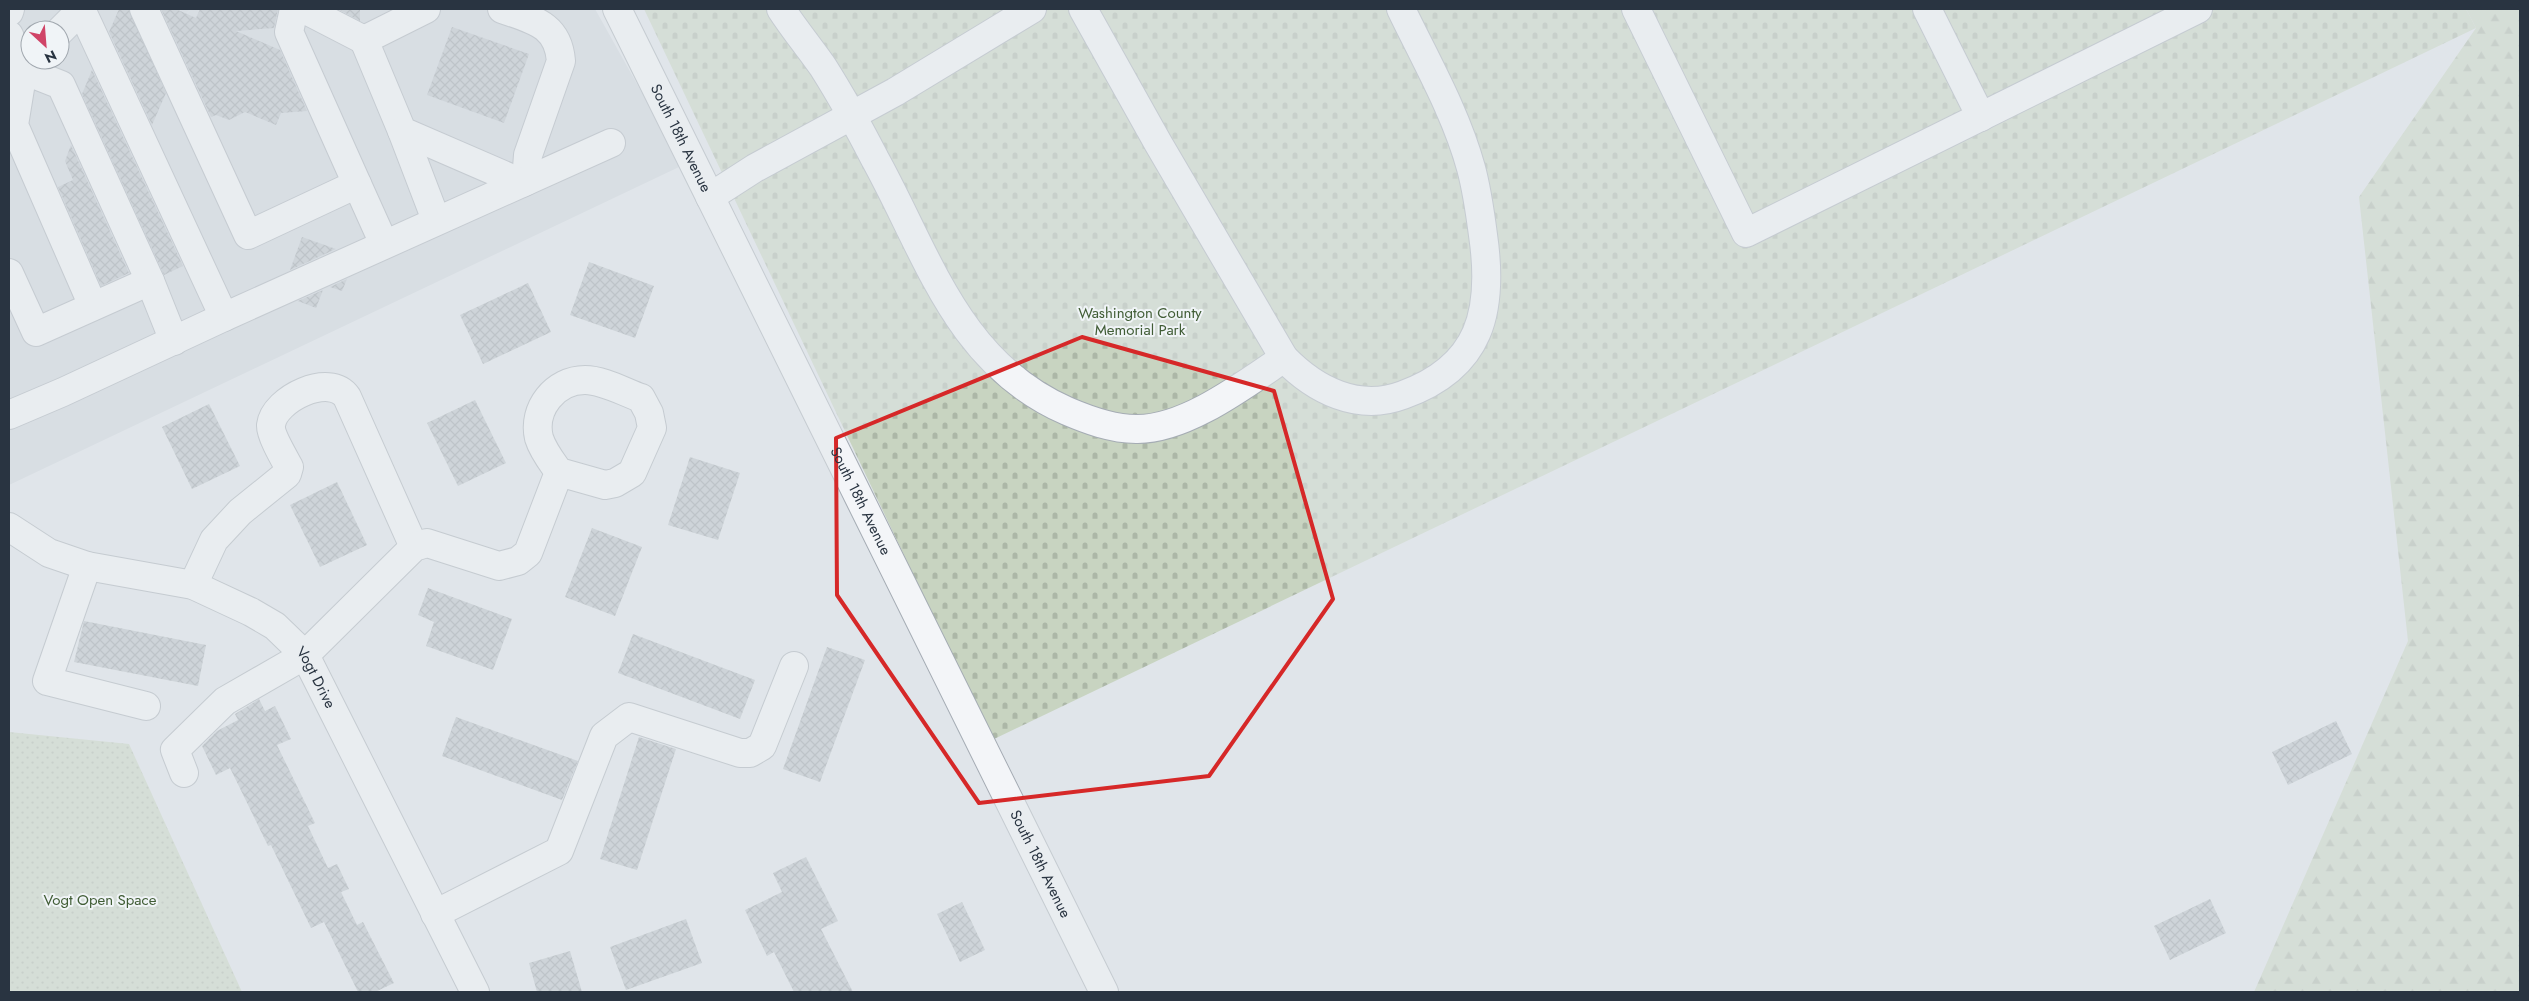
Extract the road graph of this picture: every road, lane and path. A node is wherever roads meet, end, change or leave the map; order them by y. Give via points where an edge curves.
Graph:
1 (82, 9) edge
2 (144, 9) edge
3 (294, 9) edge
4 (304, 9) edge
5 (426, 9) edge
6 (502, 9) edge
7 (617, 9) edge
8 (781, 9) edge
9 (1032, 9) edge
10 (1084, 9) edge
11 (1402, 9) edge
12 (1636, 9) edge
13 (1927, 9) edge
14 (2198, 9) edge
15 (70, 22) edge
16 (364, 40) junction
17 (18, 56) edge
18 (852, 115) junction
19 (1980, 117) junction
20 (11, 125) edge
21 (402, 130) junction
22 (611, 143) dead end
23 (524, 182) junction
24 (357, 184) junction
25 (710, 196) junction
26 (436, 220) junction
27 (384, 244) junction
28 (9, 273) edge
29 (150, 282) junction
30 (93, 306) junction
31 (224, 317) junction
32 (174, 341) junction
33 (1284, 358) junction
34 (11, 409) edge
35 (559, 472) dead end
36 (9, 527) edge
37 (414, 547) junction
38 (87, 566) junction
39 (194, 585) junction
40 (305, 655) junction
41 (794, 666) dead end
42 (146, 706) dead end
43 (184, 773) dead end
44 (435, 914) junction
45 (475, 992) edge
46 (1104, 992) edge

1 - 15 street
1 - 31 street
2 - 24 street via 248,235
3 - 24 street via 288,32
4 - 16 street
5 - 16 street
6 - 23 street via 538,22 548,29 560,48 561,61 528,155
7 - 25 street, South 18th Avenue
8 - 18 street
9 - 18 street
10 - 33 street
11 - 33 street via 1452,118 1471,169 1487,278 1486,305 1479,328 1469,348 1440,377 1395,398 1367,401 1343,398 1318,387
12 - 19 street via 1746,233
13 - 19 street
14 - 19 street
16 - 21 street
17 - 20 street
17 - 29 street via 61,85
18 - 25 street
18 - 33 street via 947,301 993,362 1037,397 1082,418 1110,426 1136,429 1159,426 1226,396
20 - 30 street
21 - 23 street
21 - 26 street
22 - 23 street
23 - 26 street
24 - 27 street
25 - 46 street, South 18th Avenue
26 - 27 street
27 - 31 street
28 - 30 street via 36,332
29 - 30 street
29 - 32 street
31 - 32 street
32 - 34 street
35 - 37 street via 528,552 518,561 499,566 427,543
36 - 38 street, Vogt Drive via 49,553
37 - 39 street via 347,397 336,388 316,388 280,407 273,417 271,427 289,467 287,474 240,512 214,540
37 - 40 street
38 - 39 street, Vogt Drive
38 - 42 street via 47,681
39 - 40 street, Vogt Drive via 276,626
40 - 43 street via 225,701 175,750
40 - 44 street, Vogt Drive
41 - 44 street via 762,746 750,753 740,753 629,717 616,725 604,736 560,851
44 - 45 street, Vogt Drive

